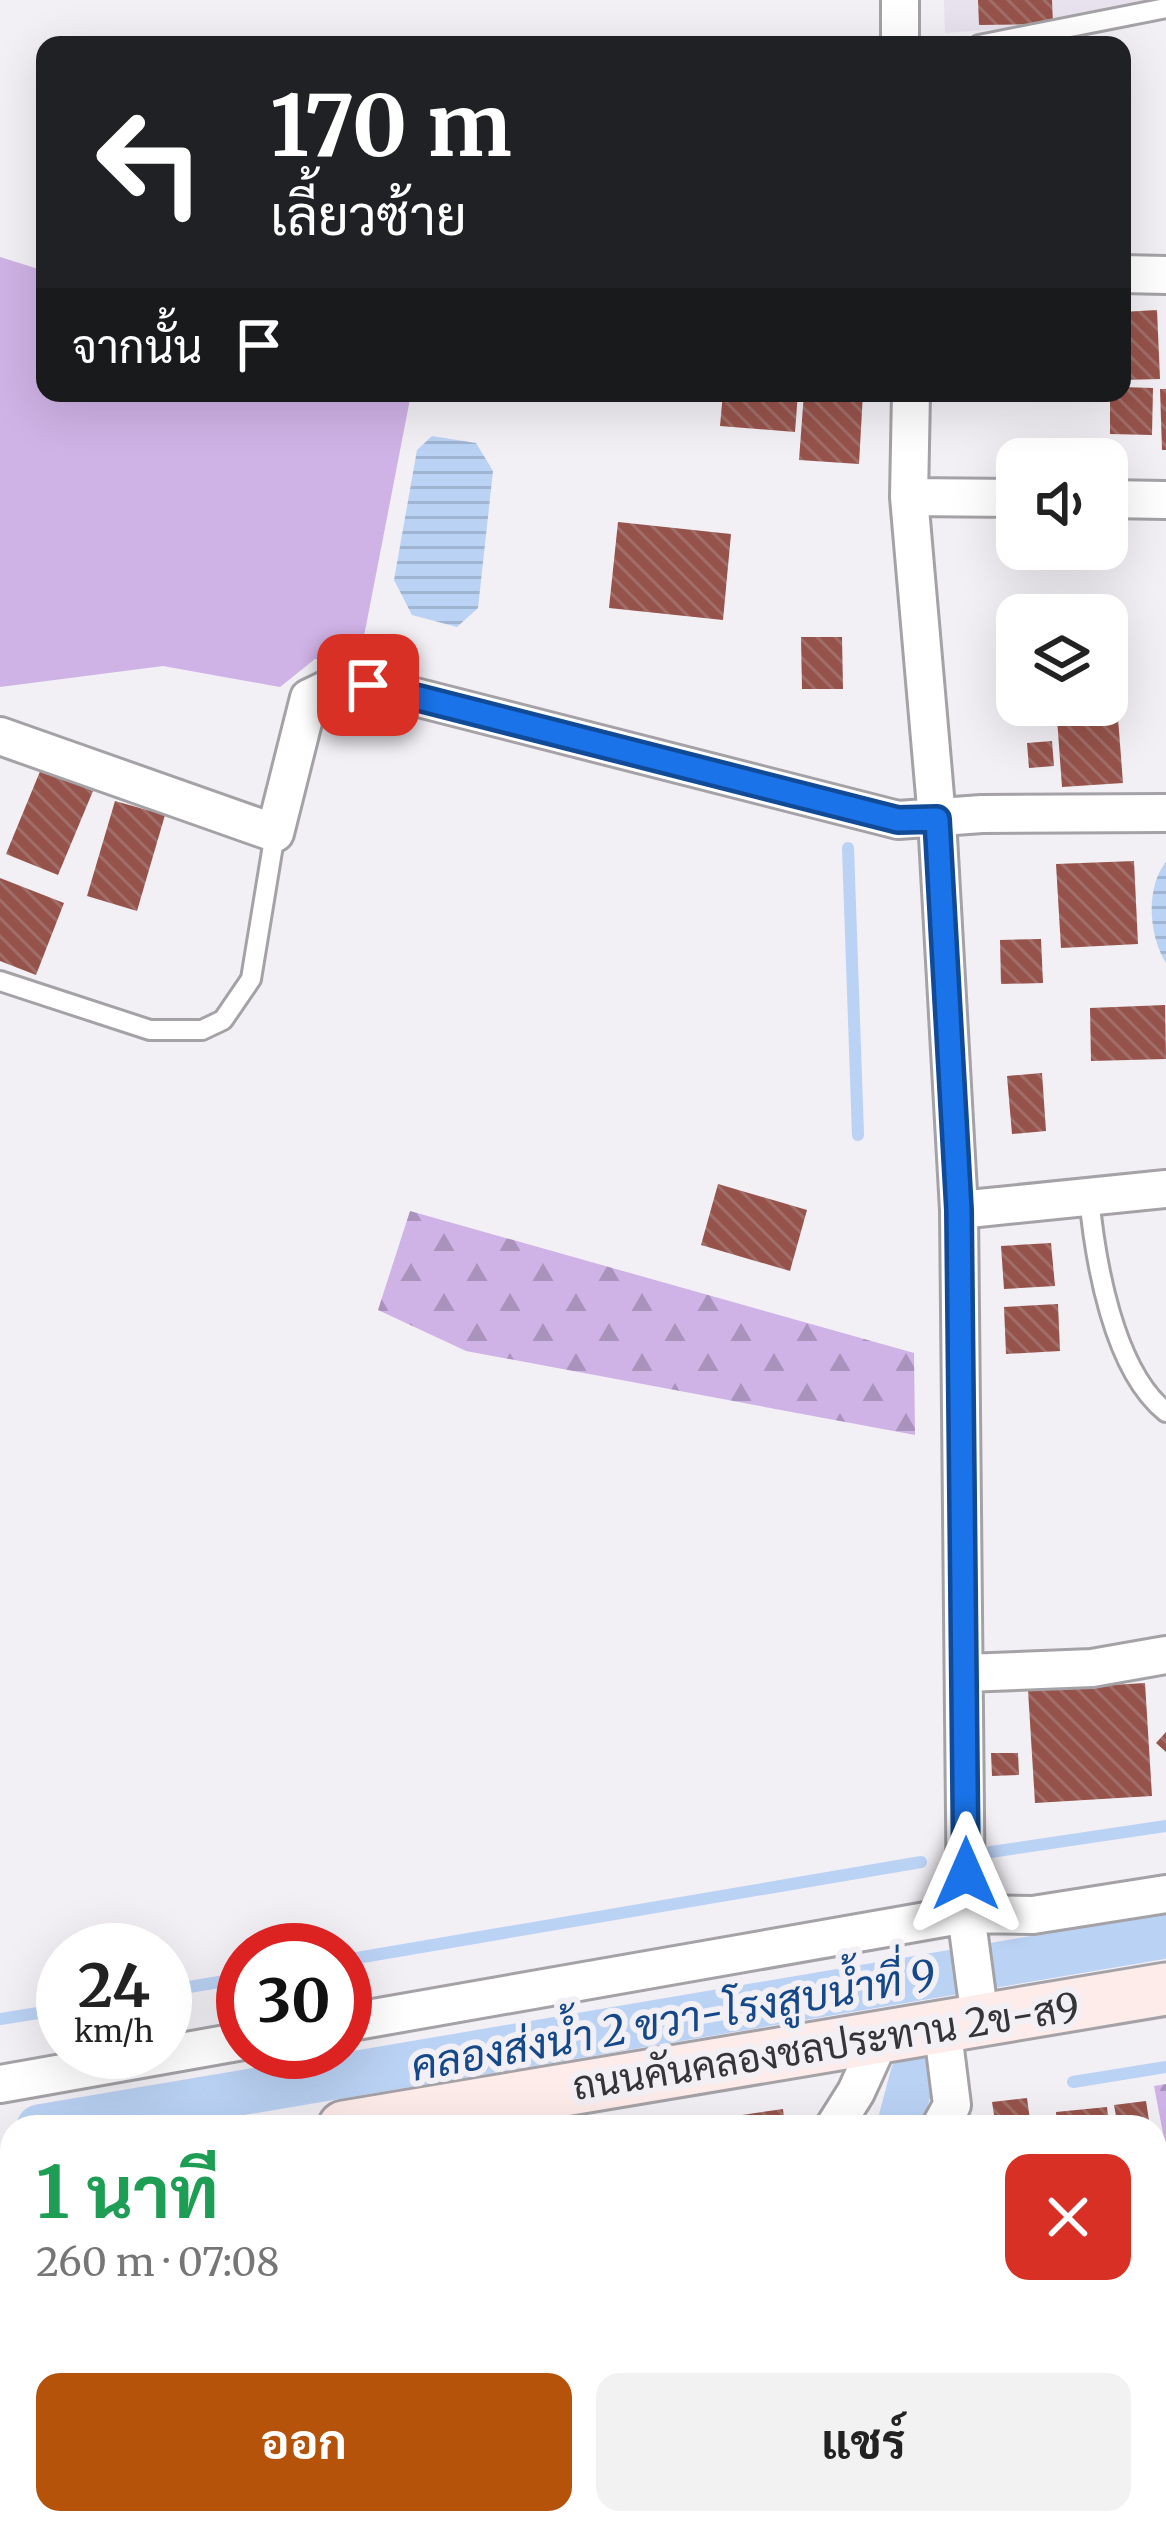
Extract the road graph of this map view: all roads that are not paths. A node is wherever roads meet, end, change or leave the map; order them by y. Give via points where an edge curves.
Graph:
1 (900, 0) edge
2 (1166, 8) edge
3 (900, 36) edge
4 (1024, 36) edge
5 (1131, 274) edge
6 (1166, 274) edge
7 (911, 402) edge
8 (909, 497) junction
9 (996, 498) edge
10 (1128, 499) edge
11 (1166, 500) edge
12 (0, 736) edge
13 (1166, 813) edge
14 (937, 819) junction
15 (274, 833) junction
16 (0, 981) edge
17 (1166, 1189) edge
18 (1089, 1196) junction
19 (959, 1210) junction
20 (1166, 1412) edge
21 (1166, 1655) edge
22 (965, 1673) junction
23 (1166, 1894) edge
24 (967, 1927) junction
25 (1166, 1989) edge
26 (966, 2014) junction
27 (372, 2020) edge
28 (882, 2035) junction
29 (216, 2047) edge
30 (0, 2084) edge
31 (414, 2115) edge
32 (842, 2115) edge
33 (951, 2115) edge

1 - 3 street
2 - 4 lane
5 - 6 street
7 - 8 street
8 - 9 street
8 - 14 street
10 - 11 street
12 - 15 street
13 - 14 street
14 - 15 street via 898,820 368,685 309,698
14 - 19 street
15 - 16 lane via 250,980 223,1021 202,1030 150,1030
17 - 18 street
18 - 19 street
18 - 20 lane via 1094,1246 1128,1364
19 - 22 street
21 - 22 street via 1092,1668
22 - 24 street
23 - 24 street
24 - 26 street
24 - 27 street
25 - 26 street, ถนนคันคลองชลประทาน 2ข-ส9
26 - 28 street, ถนนคันคลองชลประทาน 2ข-ส9
26 - 33 street
28 - 31 street, ถนนคันคลองชลประทาน 2ข-ส9
28 - 32 street
29 - 30 street

